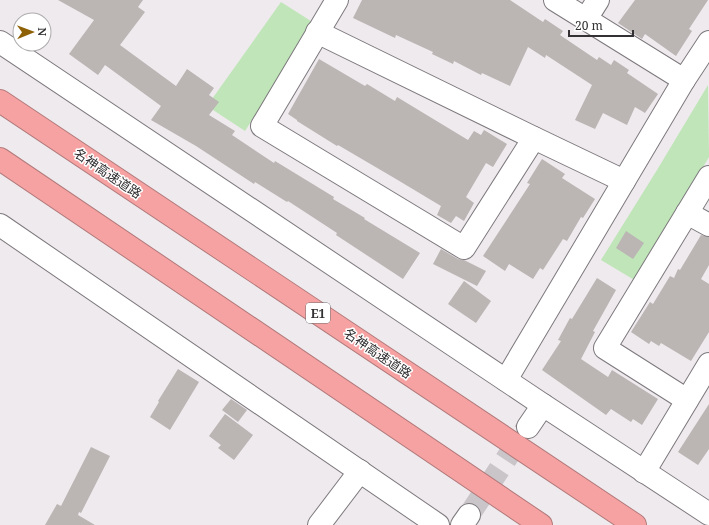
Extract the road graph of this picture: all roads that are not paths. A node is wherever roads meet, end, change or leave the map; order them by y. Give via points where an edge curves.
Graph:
1 (337, 0) edge
2 (555, 0) edge
3 (598, 0) edge
4 (586, 19) junction
5 (318, 32) junction
6 (0, 42) edge
7 (709, 42) edge
8 (696, 72) edge
9 (0, 101) edge
10 (534, 138) junction
11 (0, 159) edge
12 (709, 177) edge
13 (624, 181) junction
14 (687, 213) junction
15 (0, 225) edge
16 (709, 225) edge
17 (709, 364) edge
18 (506, 380) junction
19 (687, 400) junction
20 (543, 405) junction
21 (528, 427) tunnel mouth
22 (360, 471) junction
23 (644, 472) junction
24 (709, 514) edge
25 (319, 525) edge
26 (438, 525) edge
27 (541, 525) edge
28 (635, 525) edge

1 - 5 street
2 - 4 street
3 - 4 street
4 - 8 street
5 - 10 street
5 - 10 street via 262,126 464,248
6 - 18 street
7 - 8 street
8 - 13 street
9 - 28 highway, 名神高速道路 / E1
10 - 13 street
11 - 27 highway
12 - 14 street
13 - 18 street
14 - 16 street
14 - 19 street via 605,348
15 - 22 street
17 - 19 street
18 - 20 street
19 - 23 street
20 - 21 street
20 - 23 street
22 - 25 street
22 - 26 street
23 - 24 street

